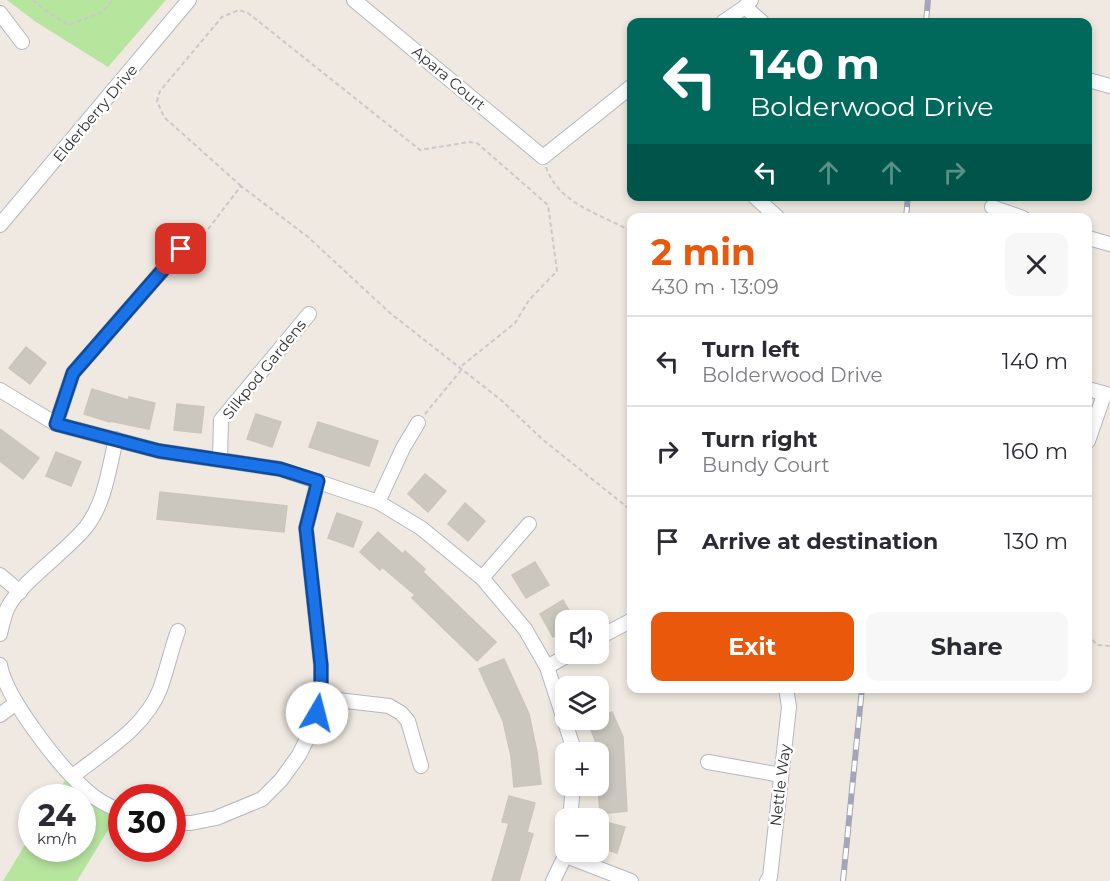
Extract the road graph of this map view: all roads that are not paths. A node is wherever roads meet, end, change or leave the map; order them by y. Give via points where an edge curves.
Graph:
1 (189, 0) edge
2 (354, 0) edge
3 (748, 4) edge
4 (0, 13) edge
5 (729, 18) edge
6 (759, 18) edge
7 (22, 42) dead end
8 (1092, 81) edge
9 (1110, 86) edge
10 (627, 90) edge
11 (759, 201) edge
12 (992, 207) dead end
13 (773, 213) edge
14 (1009, 213) edge
15 (0, 225) edge
16 (1092, 239) edge
17 (1110, 244) edge
18 (181, 249) road end
19 (309, 314) dead end
20 (0, 390) edge
21 (1092, 390) edge
22 (1107, 395) edge
23 (418, 423) road end
24 (56, 424) junction
25 (1092, 431) edge
26 (116, 439) junction
27 (220, 460) junction
28 (318, 481) junction
29 (378, 502) junction
30 (530, 524) dead end
31 (0, 575) edge
32 (482, 578) junction
33 (20, 592) junction
34 (627, 623) edge
35 (178, 631) dead end
36 (609, 632) edge
37 (0, 634) edge
38 (555, 662) edge
39 (0, 665) edge
40 (547, 667) junction
41 (787, 693) edge
42 (321, 698) junction
43 (16, 703) junction
44 (0, 715) edge
45 (571, 742) edge
46 (708, 762) dead end
47 (421, 766) dead end
48 (781, 774) junction
49 (73, 776) junction
50 (108, 805) edge
51 (186, 823) edge
52 (563, 862) edge
53 (586, 862) edge
54 (554, 881) edge
55 (632, 881) edge
56 (766, 881) edge

1 - 15 street, Elderberry Drive
2 - 10 street, Apara Court via 543,157
3 - 5 street
3 - 6 street
4 - 7 street
8 - 9 street
11 - 13 street
12 - 14 street
16 - 17 street
18 - 24 street via 73,373
19 - 27 street, Silkpod Gardens via 221,420
20 - 24 street
21 - 22 street
22 - 25 street
23 - 29 street
24 - 26 street
26 - 27 street via 159,451
26 - 33 street via 105,485 87,525
27 - 28 street via 280,469
28 - 29 street
28 - 42 street via 306,528
29 - 32 street via 421,528
30 - 32 street
31 - 33 street
32 - 40 street via 518,620
33 - 37 street via 8,606
34 - 36 street
35 - 49 street via 152,706 130,731
38 - 40 street
39 - 43 street
40 - 45 street
41 - 48 street, Nettle Way via 789,707
42 - 47 street via 389,706 401,713 408,721
42 - 51 street via 299,755 262,799 216,818
43 - 44 street
43 - 49 street
46 - 48 street
48 - 56 street, Nettle Way via 770,877
49 - 50 street via 85,790
52 - 54 street
53 - 55 street

